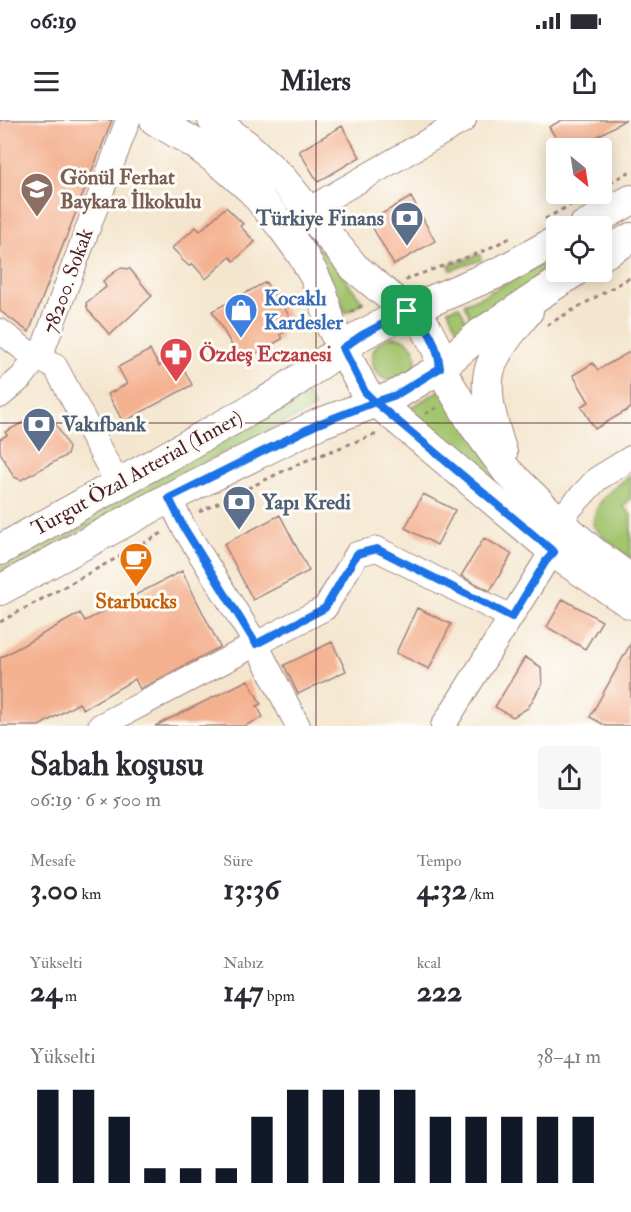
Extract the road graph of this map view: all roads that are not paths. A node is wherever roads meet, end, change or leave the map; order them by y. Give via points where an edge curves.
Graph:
1 (128, 120) edge
2 (155, 120) edge
3 (213, 120) edge
4 (464, 120) edge
5 (603, 204) edge
6 (308, 210) junction
7 (593, 216) edge
8 (546, 232) edge
9 (631, 238) edge
10 (612, 249) edge
11 (558, 282) edge
12 (542, 292) junction
13 (406, 296) junction
14 (0, 332) edge
15 (343, 348) junction
16 (37, 359) junction
17 (440, 368) junction
18 (0, 396) edge
19 (375, 402) junction
20 (631, 458) edge
21 (517, 481) junction
22 (118, 484) junction
23 (169, 498) junction
24 (558, 521) junction
25 (0, 550) edge
26 (554, 552) junction
27 (631, 580) edge
28 (0, 590) edge
29 (631, 604) edge
30 (512, 617) junction
31 (256, 644) junction
32 (100, 726) edge
33 (298, 726) edge
34 (443, 726) edge

1 - 16 street, 78200. Sokak
2 - 15 main road via 228,168 262,202 308,265
3 - 6 main road via 261,158
4 - 6 street
5 - 7 main road
6 - 13 main road via 354,267
8 - 13 main road, Turgut Özal Arterial (Inner) via 502,271
9 - 10 main road
11 - 12 main road
12 - 17 main road, Turgut Özal Arterial (Inner) via 481,333
12 - 21 main road via 507,338 488,379 493,423
13 - 15 main road, Turgut Özal Arterial (Inner)
13 - 17 main road via 438,351
14 - 16 street
15 - 19 main road via 365,392
15 - 22 main road, Turgut Özal Arterial (Inner) via 275,396
16 - 18 street, 78200. Sokak
16 - 22 street via 55,366
17 - 19 main road, Turgut Özal Arterial (Inner) via 396,395
17 - 21 main road via 473,424
19 - 23 main road, Turgut Özal Arterial (Inner) via 318,424
19 - 26 main road
20 - 24 street via 597,480
21 - 24 main road
22 - 25 main road, Turgut Özal Arterial (Inner)
23 - 28 main road, Turgut Özal Arterial (Inner)
23 - 31 street
24 - 27 main road
26 - 29 main road
26 - 30 street
30 - 31 street via 377,549 357,554 325,608
30 - 34 street
31 - 32 street
31 - 33 street

